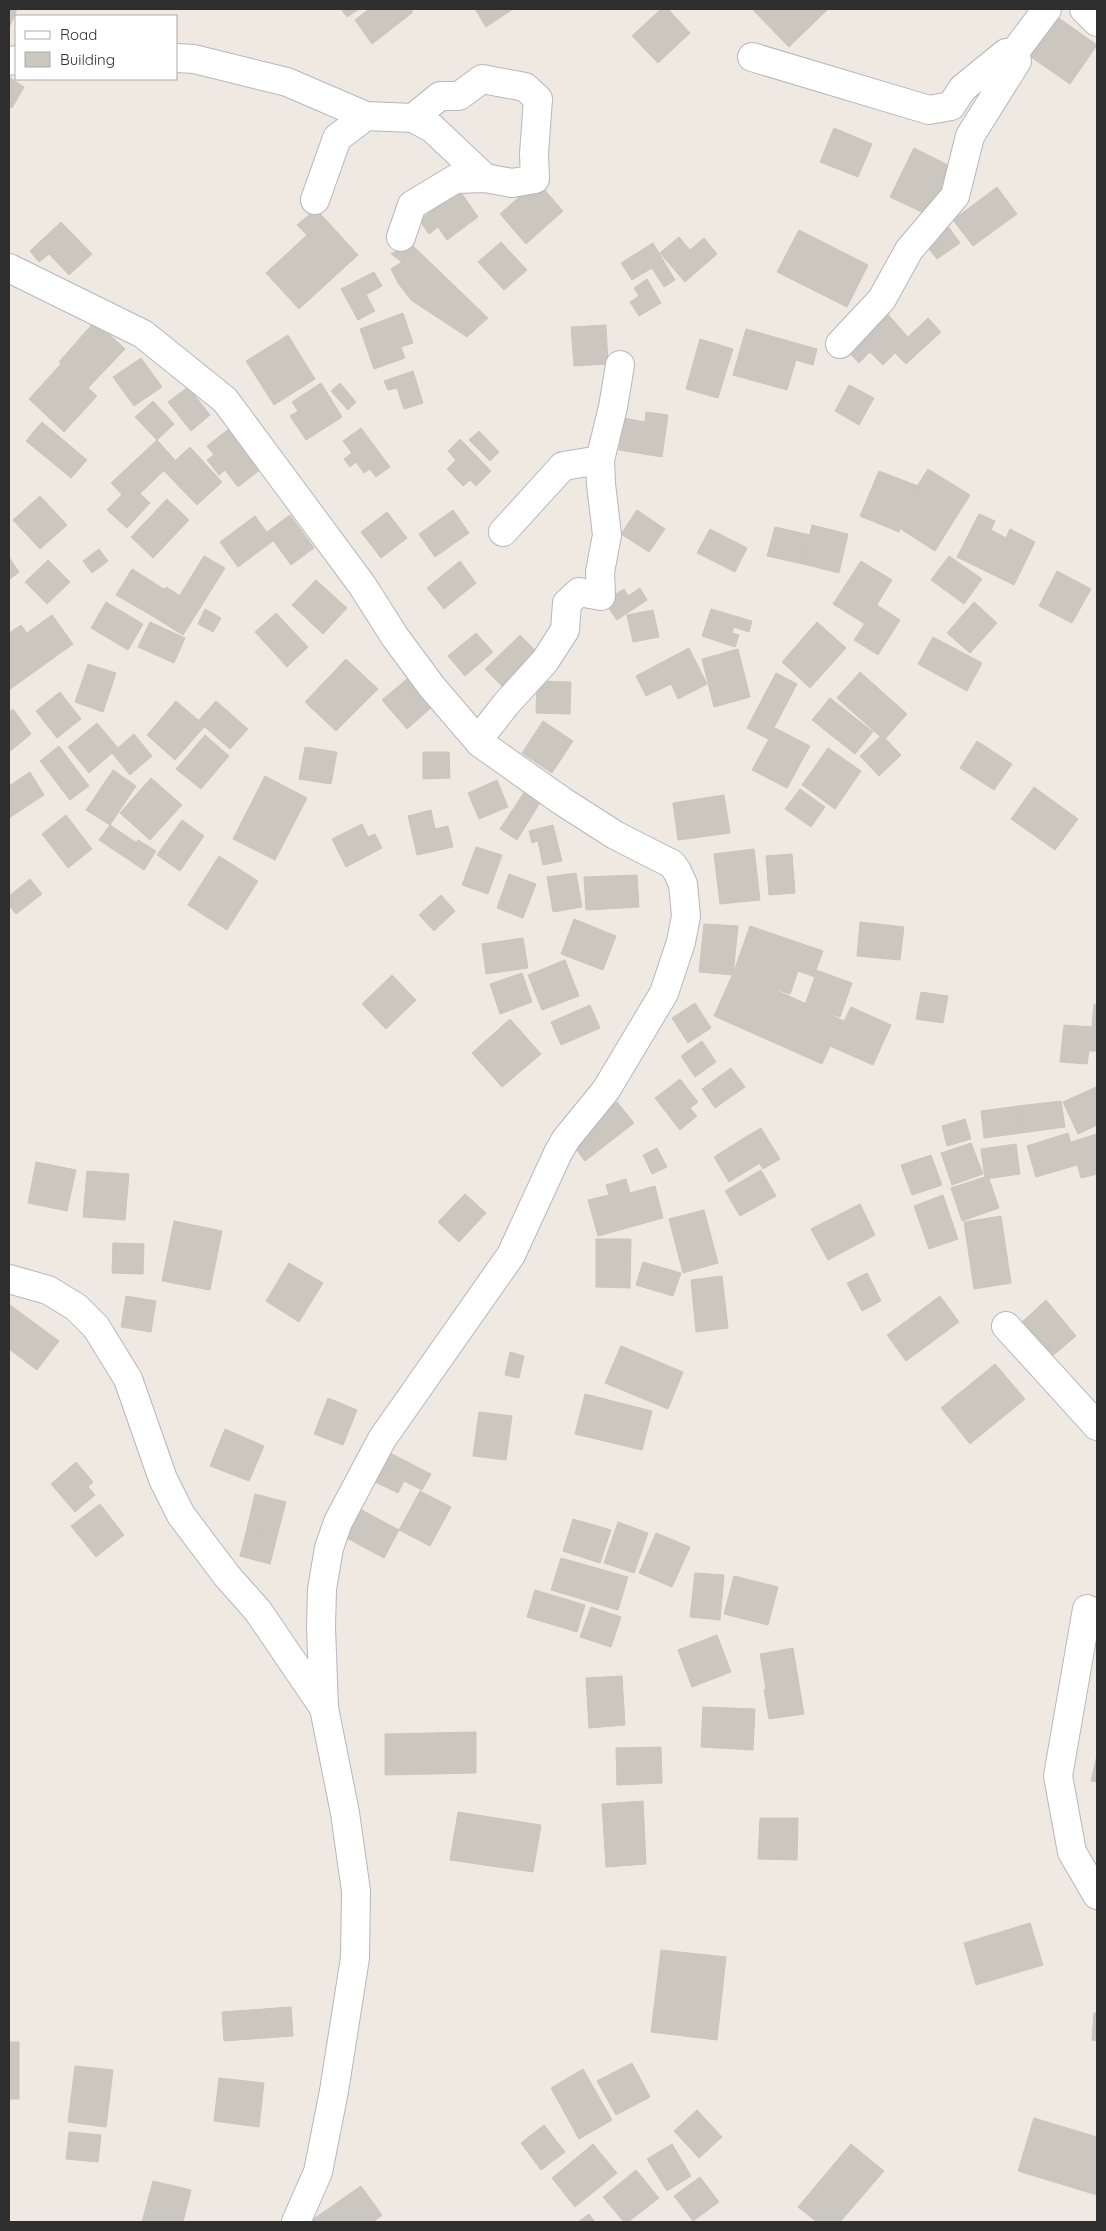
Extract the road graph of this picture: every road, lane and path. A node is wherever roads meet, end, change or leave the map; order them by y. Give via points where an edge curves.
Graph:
1 (1047, 9) edge
2 (1084, 9) edge
3 (1097, 22) edge
4 (1014, 53) junction
5 (752, 57) dead end
6 (178, 58) edge
7 (366, 116) junction
8 (412, 118) junction
9 (485, 178) junction
10 (315, 200) dead end
11 (401, 237) dead end
12 (9, 268) edge
13 (840, 344) dead end
14 (620, 364) dead end
15 (600, 460) junction
16 (503, 532) dead end
17 (480, 743) junction
18 (9, 1279) edge
19 (1006, 1326) dead end
20 (1097, 1426) edge
21 (1087, 1609) dead end
22 (324, 1708) junction
23 (1097, 1895) edge
24 (296, 2222) edge

1 - 4 street
2 - 3 street
4 - 5 street via 1006,53 963,88 952,106 929,110
4 - 13 street via 1017,61 970,136 955,196 909,250 882,299
6 - 7 street via 194,59 287,82
7 - 8 street
7 - 10 street via 337,138
8 - 9 street via 432,128
8 - 9 street via 440,96 459,96 482,79 525,87 538,99 535,179 512,183
9 - 11 street via 455,179 412,205
12 - 17 street via 143,334 225,400 362,586 394,637
14 - 15 street
15 - 16 street via 563,466
15 - 17 street via 607,535 600,572 601,596 579,592 567,603 565,630 545,660 485,731
17 - 22 street via 615,835 672,864 686,896 685,926 664,993 606,1090 558,1152 511,1255 382,1439 338,1522 329,1548 322,1589
18 - 22 street via 48,1290 76,1307 96,1326 128,1379 163,1479 181,1515 258,1611
19 - 20 street
21 - 23 street via 1058,1776 1072,1852
22 - 24 street via 345,1813 356,1891 355,1958 320,2164

